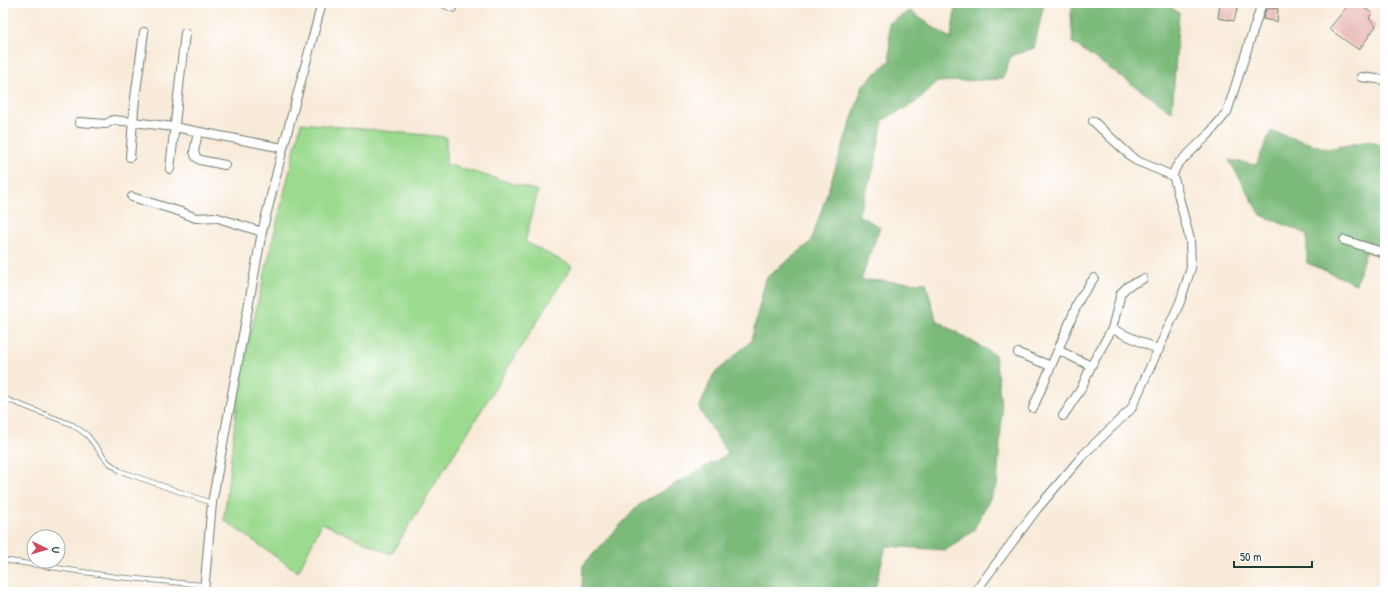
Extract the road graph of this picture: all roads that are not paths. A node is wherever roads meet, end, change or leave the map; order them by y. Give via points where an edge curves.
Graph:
1 (322, 3) edge
2 (437, 3) edge
3 (1262, 3) edge
4 (454, 10) dead end
5 (144, 32) dead end
6 (185, 33) dead end
7 (1361, 77) dead end
8 (1385, 80) edge
9 (1093, 121) dead end
10 (79, 122) dead end
11 (133, 122) junction
12 (174, 127) junction
13 (198, 132) junction
14 (283, 148) junction
15 (130, 157) dead end
16 (225, 166) dead end
17 (170, 169) dead end
18 (1174, 176) junction
19 (132, 197) dead end
20 (262, 232) junction
21 (1344, 240) dead end
22 (1385, 253) edge
23 (1094, 278) dead end
24 (1143, 279) dead end
25 (1112, 329) junction
26 (1058, 350) junction
27 (1159, 350) junction
28 (1018, 353) dead end
29 (1051, 366) junction
30 (1091, 366) junction
31 (3, 398) edge
32 (1033, 408) dead end
33 (1063, 416) dead end
34 (212, 503) junction
35 (3, 560) edge
36 (204, 588) edge
37 (975, 592) edge

1 - 14 street
2 - 4 lane
3 - 18 street via 1227,112 1179,163
5 - 11 street
6 - 12 street
7 - 8 street
9 - 18 street via 1135,160
10 - 11 street
11 - 12 street
11 - 15 street
12 - 13 street
12 - 17 street
13 - 14 street
13 - 16 street via 194,152 196,157
14 - 20 street
18 - 27 street via 1190,240 1191,268 1180,302
19 - 20 street via 196,218 215,217
20 - 34 street
21 - 22 street
23 - 26 street via 1080,298
24 - 25 street via 1128,286 1121,293
25 - 27 street
25 - 30 street
26 - 29 street
26 - 30 street
27 - 37 street via 1131,409 1084,454 1037,509
28 - 29 street
29 - 32 street
30 - 33 street via 1081,389
31 - 34 lane via 73,425 87,435 108,462 120,471
34 - 36 street
35 - 36 lane

